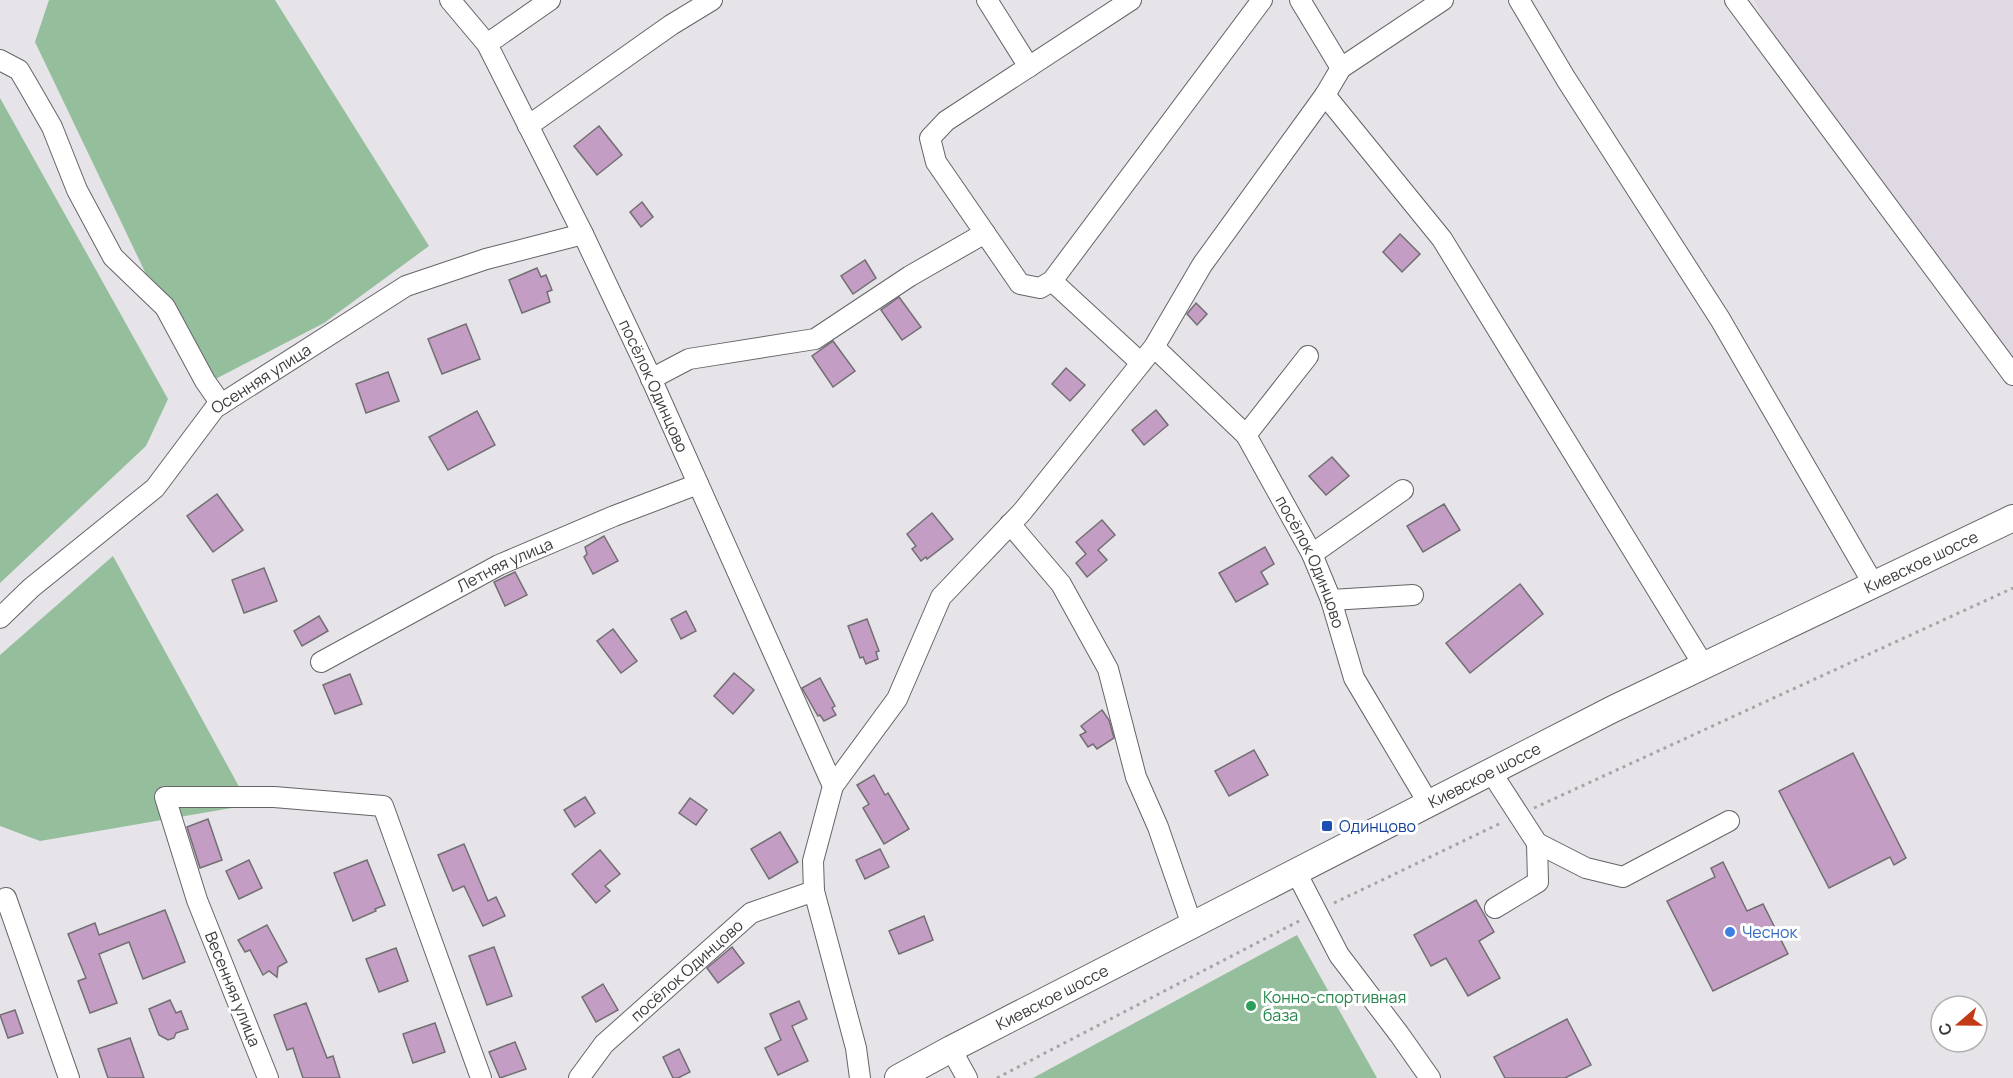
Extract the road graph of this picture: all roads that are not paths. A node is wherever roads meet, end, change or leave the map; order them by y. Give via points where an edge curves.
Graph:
1 (450, 0) edge
2 (550, 0) edge
3 (712, 0) edge
4 (987, 0) edge
5 (1131, 0) edge
6 (1262, 0) edge
7 (1299, 0) edge
8 (1443, 0) edge
9 (1519, 0) edge
10 (1735, 0) edge
11 (487, 44) junction
12 (0, 60) edge
13 (1029, 66) junction
14 (1341, 68) junction
15 (1325, 95) junction
16 (528, 126) junction
17 (985, 233) junction
18 (583, 234) junction
19 (1052, 281) junction
20 (1154, 346) junction
21 (1308, 356) dead end
22 (1141, 363) junction
23 (2013, 375) edge
24 (651, 379) junction
25 (221, 404) junction
26 (1246, 435) junction
27 (698, 484) junction
28 (1403, 490) dead end
29 (2013, 518) edge
30 (1010, 524) junction
31 (1312, 554) junction
32 (1874, 585) junction
33 (1413, 595) dead end
34 (1331, 600) junction
35 (0, 618) edge
36 (321, 662) dead end
37 (1704, 666) junction
38 (1491, 772) junction
39 (834, 786) junction
40 (1429, 804) junction
41 (1729, 821) dead end
42 (1537, 843) junction
43 (1296, 872) junction
44 (814, 891) junction
45 (6, 898) dead end
46 (1495, 908) dead end
47 (1192, 926) junction
48 (951, 1049) junction
49 (69, 1078) edge
50 (268, 1078) edge
51 (481, 1078) edge
52 (579, 1078) edge
53 (860, 1078) edge
54 (898, 1078) edge
55 (967, 1078) edge
56 (1430, 1078) edge

1 - 11 street, посёлок Одинцово
2 - 11 street
3 - 16 street via 670,25
4 - 13 street
5 - 13 street
6 - 19 street
7 - 14 street
8 - 14 street
9 - 32 street via 1720,319
10 - 23 street
11 - 16 street, посёлок Одинцово
12 - 25 street via 19,70 30,87 113,257 165,307
13 - 17 street via 946,121 930,138 936,162
14 - 15 street
15 - 20 street via 1202,266
15 - 37 street via 1442,239
16 - 18 street, посёлок Одинцово
17 - 19 street via 1020,284 1040,288
17 - 24 street via 910,276 815,339 689,359
18 - 24 street, посёлок Одинцово
18 - 25 street, Осенняя улица via 486,259 406,286
19 - 22 street
20 - 22 street
20 - 26 street, посёлок Одинцово
21 - 26 street
22 - 30 street
24 - 27 street, посёлок Одинцово
25 - 35 street, Осенняя улица via 155,488 31,588
26 - 31 street, посёлок Одинцово
27 - 36 street, Летняя улица via 499,565
27 - 39 street, посёлок Одинцово
28 - 31 street
29 - 32 main road, Киевское шоссе
30 - 39 street via 941,597 897,699
30 - 47 street via 1061,584 1108,669 1136,777 1158,827
31 - 34 street, посёлок Одинцово
32 - 37 main road, Киевское шоссе
33 - 34 street
34 - 40 street, посёлок Одинцово via 1354,678
37 - 38 main road, Киевское шоссе
38 - 40 main road, Киевское шоссе
38 - 42 street
39 - 44 street via 813,861
40 - 43 main road, Киевское шоссе
41 - 42 street via 1623,877 1586,868
42 - 46 street via 1538,882
43 - 47 main road, Киевское шоссе
43 - 56 street via 1339,955
44 - 52 street, посёлок Одинцово via 751,913 604,1044
44 - 53 street via 856,1048
45 - 49 street
47 - 48 main road, Киевское шоссе
48 - 54 main road, Киевское шоссе
48 - 55 street
50 - 51 street, Весенняя улица via 197,900 165,796 273,797 383,806

